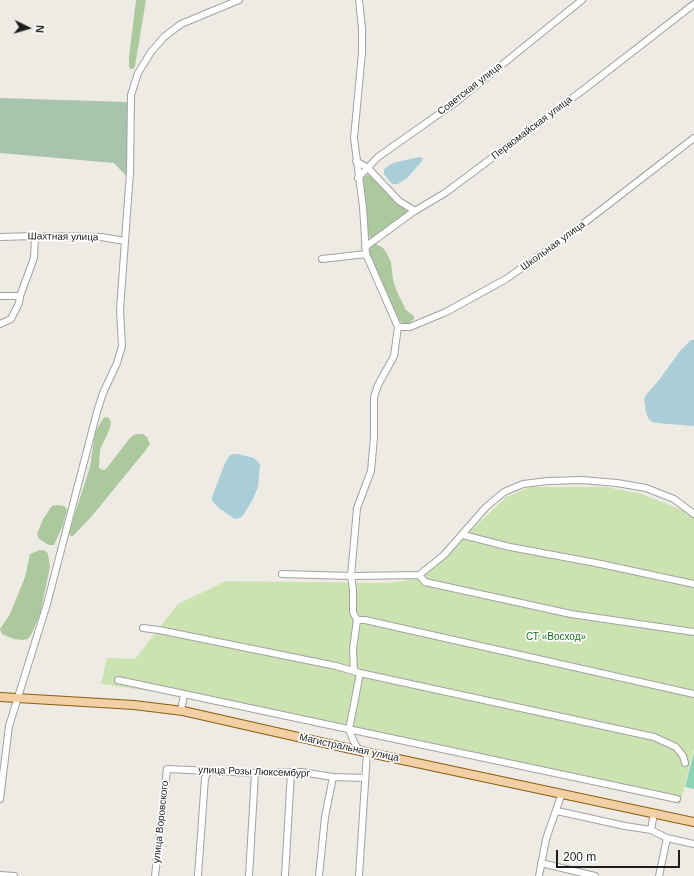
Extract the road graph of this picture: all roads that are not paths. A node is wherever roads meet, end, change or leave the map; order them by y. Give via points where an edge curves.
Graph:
1 (239, 0) edge
2 (359, 0) edge
3 (582, 0) edge
4 (694, 4) edge
5 (694, 138) edge
6 (356, 160) junction
7 (368, 168) junction
8 (358, 178) junction
9 (415, 211) junction
10 (35, 236) junction
11 (0, 237) edge
12 (125, 241) junction
13 (365, 247) junction
14 (366, 254) junction
15 (322, 259) dead end
16 (0, 296) edge
17 (20, 296) junction
18 (0, 324) edge
19 (398, 327) junction
20 (694, 514) edge
21 (463, 535) junction
22 (282, 574) dead end
23 (419, 575) junction
24 (351, 576) junction
25 (694, 584) edge
26 (357, 620) junction
27 (143, 628) dead end
28 (694, 632) edge
29 (357, 672) junction
30 (118, 680) dead end
31 (694, 694) edge
32 (184, 695) junction
33 (0, 697) edge
34 (18, 698) junction
35 (181, 711) junction
36 (349, 730) junction
37 (363, 751) junction
38 (685, 763) dead end
39 (167, 769) joint
40 (208, 770) junction
41 (290, 772) junction
42 (255, 773) junction
43 (333, 776) junction
44 (365, 778) junction
45 (562, 793) junction
46 (0, 799) edge
47 (677, 799) dead end
48 (557, 811) junction
49 (654, 813) junction
50 (694, 822) edge
51 (652, 830) junction
52 (667, 838) junction
53 (694, 844) edge
54 (541, 863) junction
55 (0, 875) edge
56 (14, 876) edge
57 (155, 876) edge
58 (198, 876) edge
59 (249, 876) edge
60 (285, 876) edge
61 (319, 876) edge
62 (359, 876) edge
63 (539, 876) edge
64 (595, 876) edge
65 (659, 876) edge

1 - 12 street via 181,24 164,37 138,73 132,95
2 - 6 street via 362,42 354,138
3 - 7 street, Советская улица via 456,102 378,157
4 - 9 street, Первомайская улица via 445,193
5 - 19 street, Школьная улица via 570,234 506,279 446,312 410,327
6 - 7 street
6 - 8 street
7 - 8 street, Советская улица
7 - 9 street via 399,201
8 - 13 street via 363,207
9 - 13 street, Первомайская улица
10 - 11 street, Шахтная улица
10 - 12 street, Шахтная улица via 100,237
10 - 17 street via 34,258
12 - 34 street via 120,315 122,346 96,412 47,604
13 - 14 street
14 - 15 street
14 - 19 street
16 - 17 street
17 - 18 street via 11,319
19 - 24 street via 394,356 374,397 371,471 357,508
20 - 21 street via 674,499 646,488 582,480 548,481 522,484 504,492 486,507
21 - 23 street via 444,555
21 - 25 street
22 - 24 street
23 - 24 street
23 - 28 street via 425,582 571,614
24 - 26 street via 353,612
26 - 29 street via 353,649
26 - 31 street
27 - 29 street
29 - 36 street
29 - 38 street via 654,737 676,747
30 - 32 street
32 - 35 street
32 - 36 street
33 - 34 main road, Магистральная улица
34 - 35 main road, Магистральная улица via 134,705
34 - 46 street via 10,726
35 - 37 main road, Магистральная улица
36 - 37 street via 354,742
36 - 47 street
37 - 44 street
37 - 45 main road, Магистральная улица
39 - 40 street, улица Розы Люксембург
39 - 57 street, улица Воровского
40 - 42 street, улица Розы Люксембург
40 - 58 street via 205,778
41 - 42 street, улица Розы Люксембург
41 - 43 street, улица Розы Люксембург
41 - 60 street
42 - 59 street
43 - 44 street, улица Розы Люксембург
43 - 61 street via 325,817
44 - 62 street
45 - 48 street
45 - 49 main road, Магистральная улица
48 - 51 street
48 - 54 street via 546,839
49 - 50 main road, Магистральная улица
49 - 51 street
51 - 52 street
52 - 53 street
52 - 65 street
54 - 63 street
54 - 64 street
55 - 56 street

